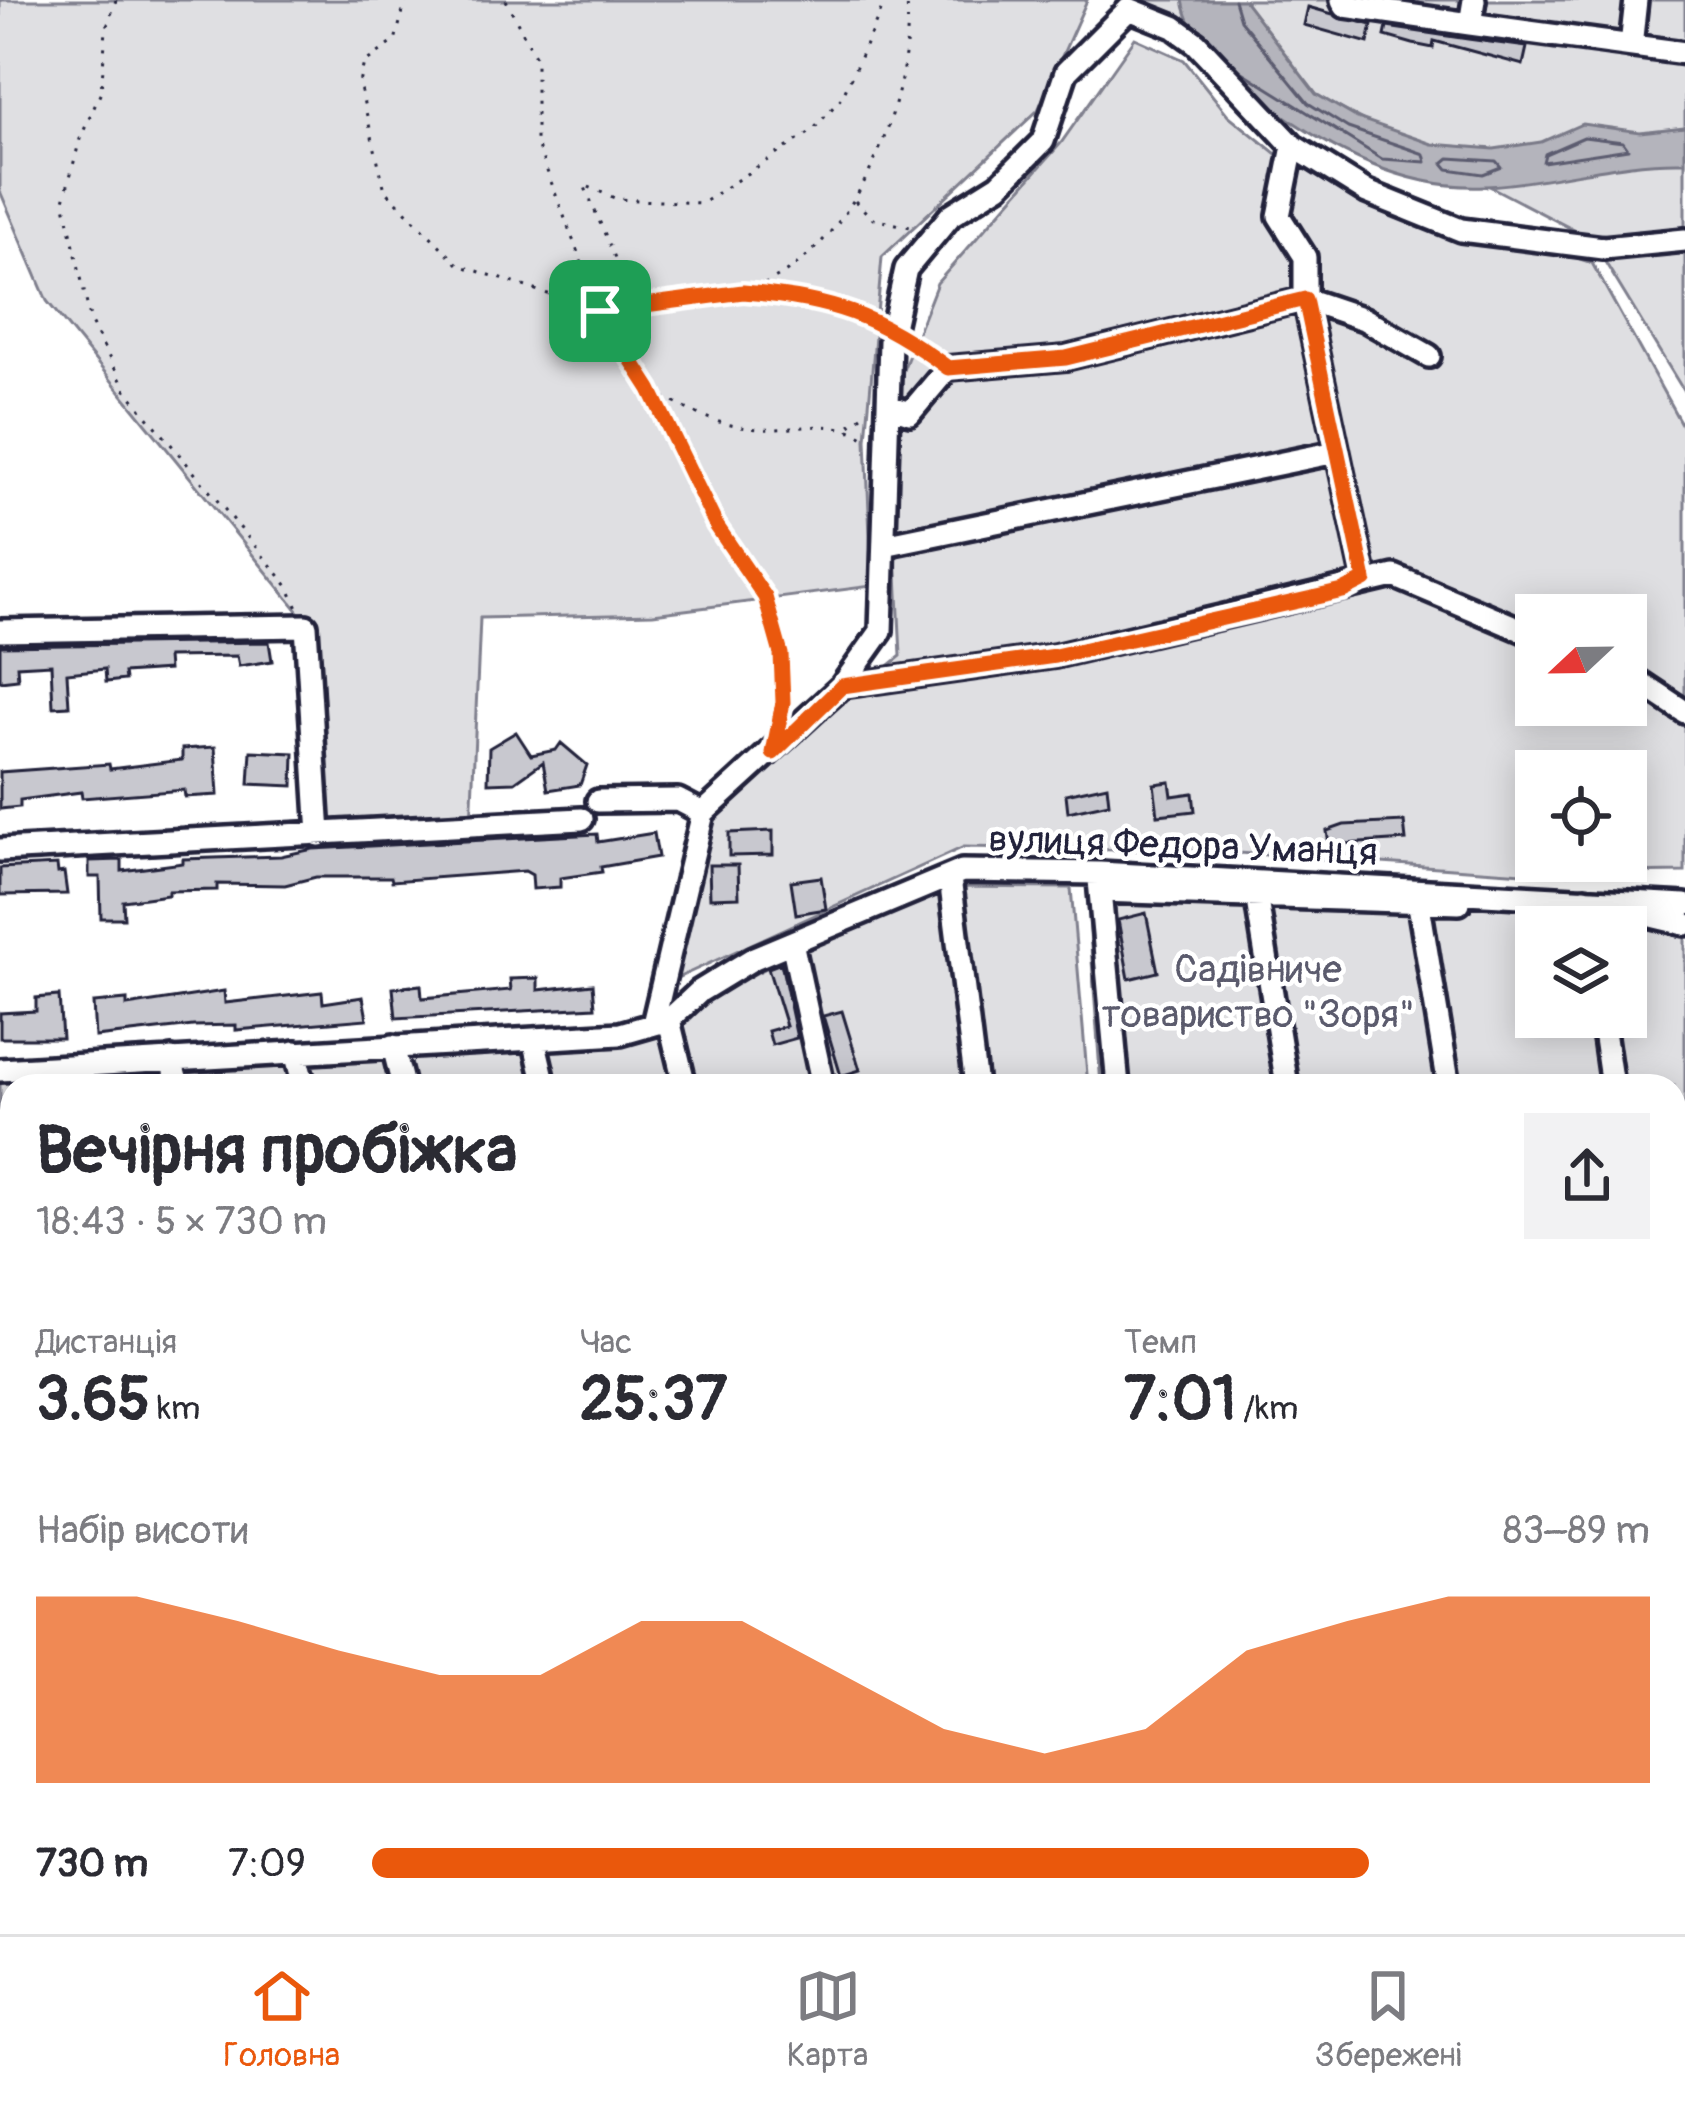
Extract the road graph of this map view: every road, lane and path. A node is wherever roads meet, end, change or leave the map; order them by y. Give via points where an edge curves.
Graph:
1 (116, 0) edge
2 (406, 0) edge
3 (506, 0) edge
4 (886, 0) edge
5 (907, 0) edge
6 (1342, 0) edge
7 (1474, 0) edge
8 (1636, 0) edge
9 (1130, 4) edge
10 (1470, 23) junction
11 (1631, 46) junction
12 (1685, 53) edge
13 (1293, 146) junction
14 (854, 200) junction
15 (940, 227) junction
16 (1685, 240) edge
17 (743, 292) junction
18 (1305, 299) junction
19 (635, 305) junction
20 (600, 311) junction
21 (893, 327) junction
22 (1429, 356) dead end
23 (948, 368) junction
24 (650, 389) junction
25 (889, 406) junction
26 (873, 443) dead end
27 (1336, 452) junction
28 (884, 545) junction
29 (1365, 580) junction
30 (306, 626) junction
31 (1515, 626) edge
32 (0, 632) edge
33 (842, 686) junction
34 (1647, 687) edge
35 (1685, 712) edge
36 (779, 719) dead end
37 (598, 802) dead end
38 (703, 812) junction
39 (583, 819) dead end
40 (319, 835) junction
41 (0, 850) edge
42 (950, 878) junction
43 (1100, 882) junction
44 (1585, 899) junction
45 (1257, 900) junction
46 (1419, 904) junction
47 (1685, 904) edge
48 (1586, 906) edge
49 (1685, 924) edge
50 (792, 942) junction
51 (662, 1020) junction
52 (1605, 1038) edge
53 (534, 1039) junction
54 (393, 1046) junction
55 (296, 1052) junction
56 (171, 1060) junction
57 (66, 1074) edge
58 (175, 1074) edge
59 (301, 1074) edge
60 (400, 1074) edge
61 (542, 1074) edge
62 (681, 1074) edge
63 (820, 1074) edge
64 (974, 1074) edge
65 (1117, 1074) edge
66 (1285, 1074) edge
67 (1447, 1074) edge
68 (1610, 1074) edge

1 - 30 path via 101,92 64,200 91,323 127,391 288,586
2 - 20 path via 394,41 364,63 358,83 385,190 459,265
3 - 20 path via 536,58 536,142
4 - 19 path via 842,98 812,130 702,203 617,199 584,185
5 - 14 path via 899,76 873,170
6 - 10 street
7 - 10 street
8 - 11 street
9 - 13 street via 1196,43
9 - 15 street via 1066,72 1043,141
10 - 11 street
11 - 12 street
13 - 16 street via 1367,192 1461,230 1603,248
13 - 18 street via 1279,216 1305,257
14 - 15 path via 873,219
14 - 17 path via 831,234 778,278
15 - 21 street via 906,268
17 - 19 path
17 - 21 path via 791,296
18 - 22 street via 1364,319
18 - 23 street via 1066,358
18 - 27 street
19 - 20 path
20 - 24 path
21 - 23 path
21 - 25 street
23 - 25 street via 910,413
24 - 26 path via 706,421 760,429 848,426
24 - 36 path via 716,525 765,597 781,654
25 - 28 street
27 - 28 street
27 - 29 street
28 - 33 street via 881,631
29 - 31 street via 1394,576
29 - 33 street via 1055,656
30 - 32 street
30 - 40 street
33 - 38 street
34 - 35 street
37 - 38 street via 677,800
38 - 51 street
39 - 40 street
40 - 41 street
42 - 43 street, вулиця Федора Уманця via 962,872
42 - 50 street, вулиця Федора Уманця
42 - 64 street
43 - 45 street
43 - 47 street, вулиця Федора Уманця
43 - 65 street
44 - 46 street
44 - 48 street
44 - 49 street
45 - 46 street
45 - 66 street
46 - 67 street
50 - 51 street, вулиця Федора Уманця
50 - 63 street
51 - 53 street, вулиця Федора Уманця via 620,1034
51 - 62 street
52 - 68 street
53 - 54 street, вулиця Федора Уманця
53 - 61 street
54 - 55 street, вулиця Федора Уманця
54 - 60 street
55 - 56 street, вулиця Федора Уманця
55 - 59 street
56 - 57 street, вулиця Федора Уманця
56 - 58 street

